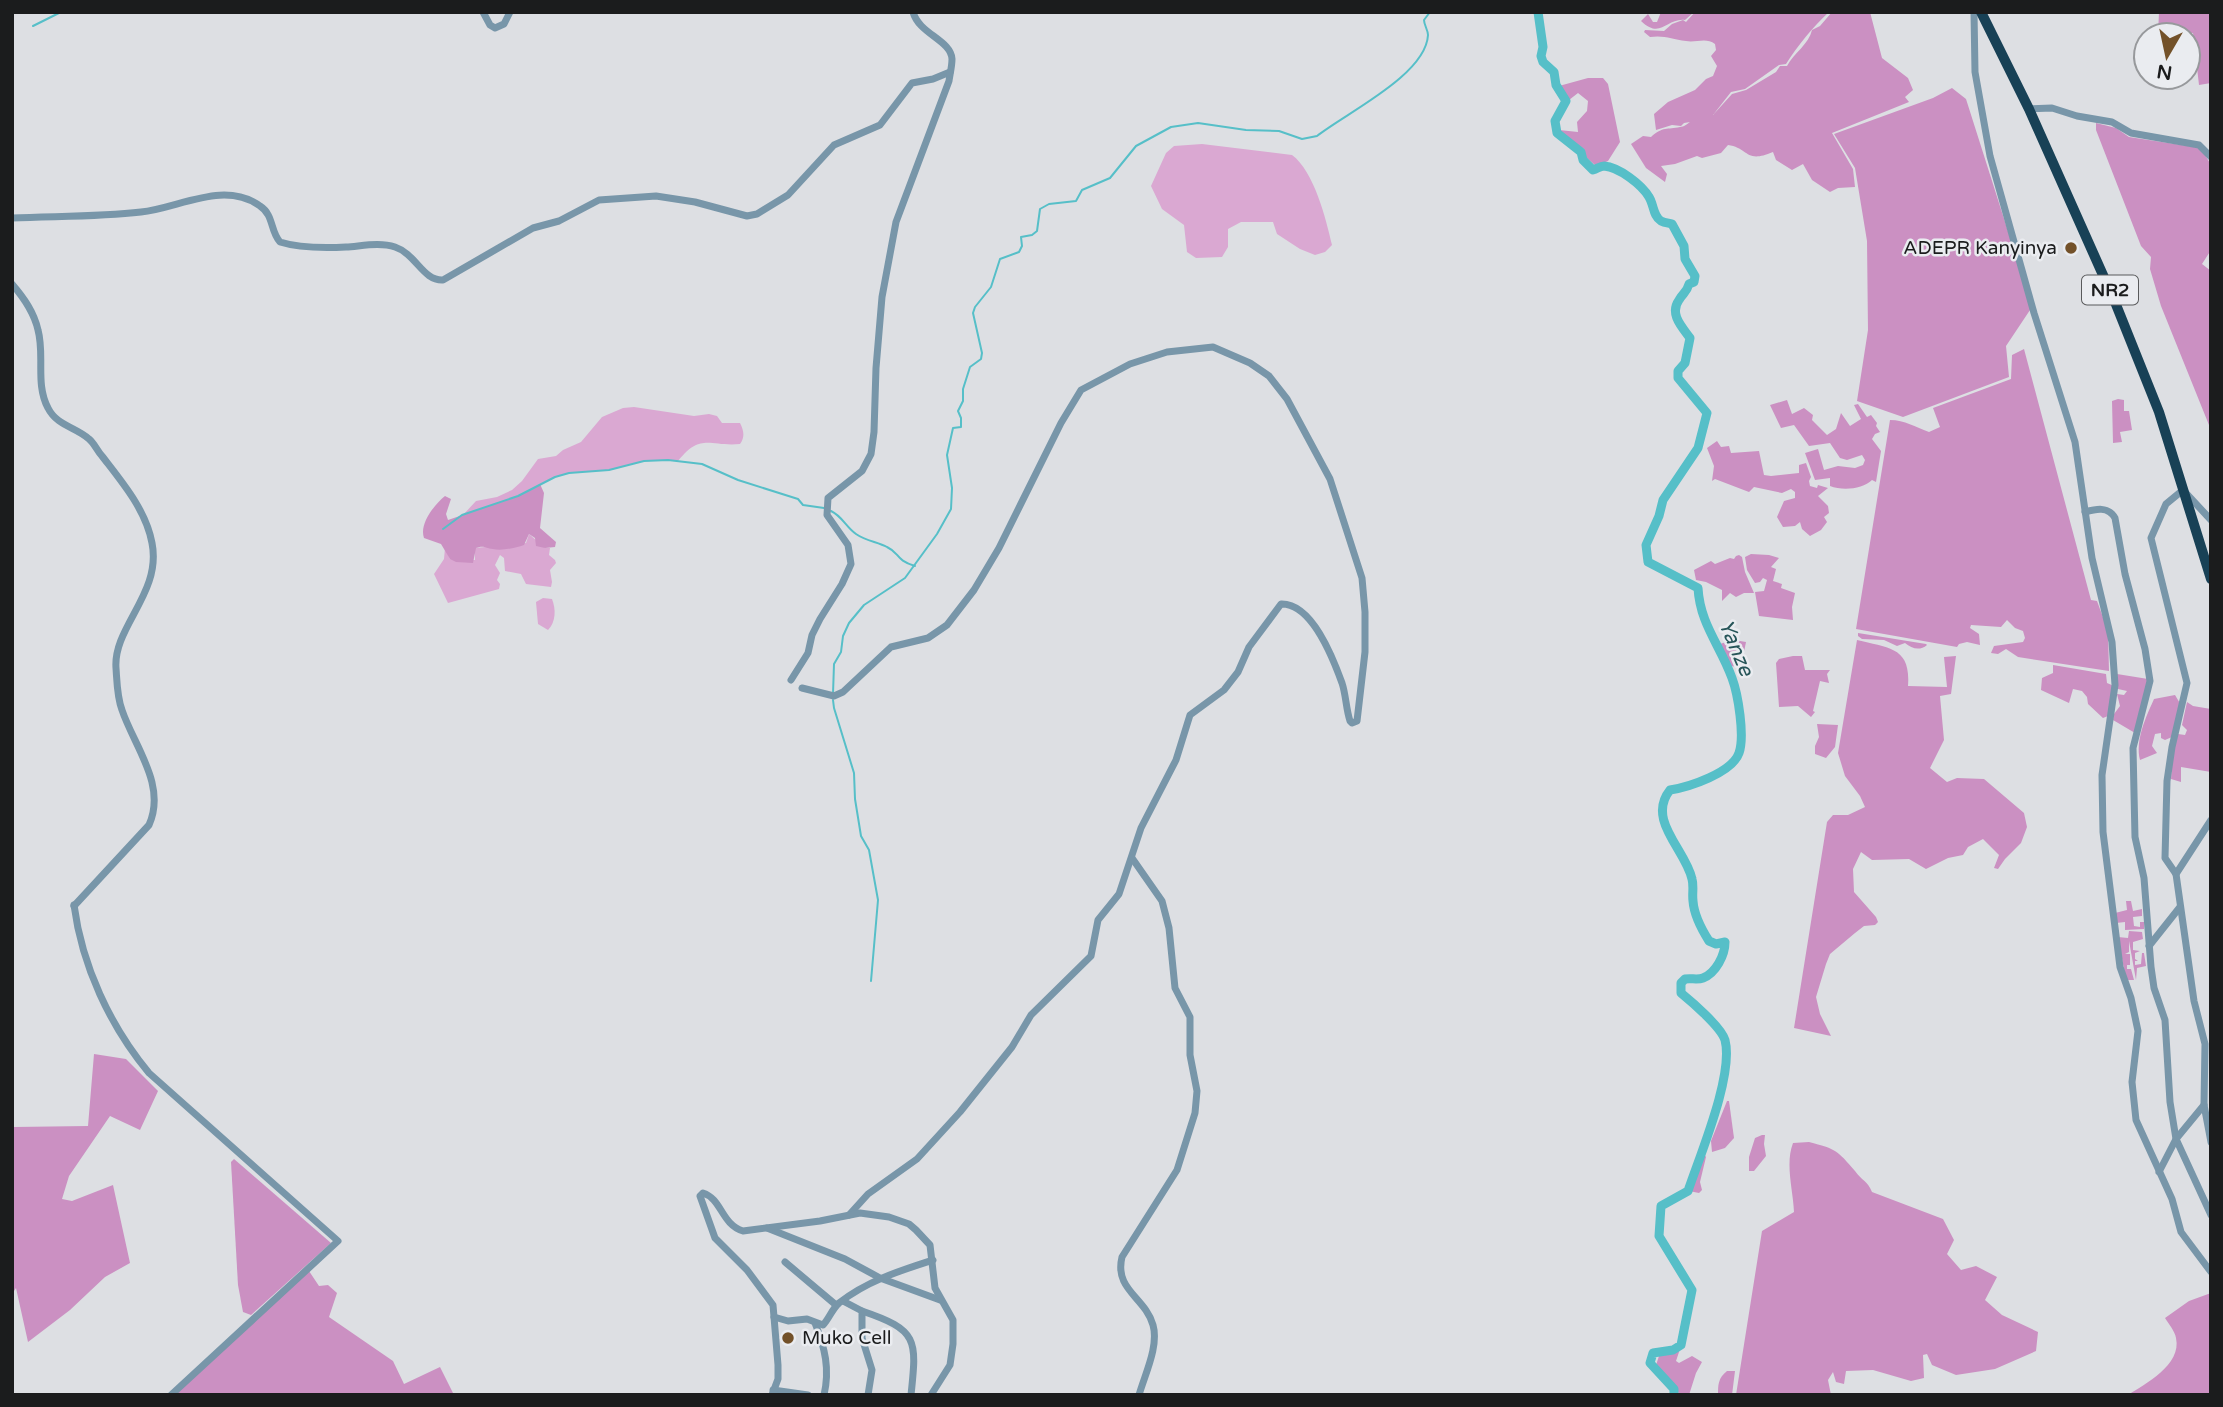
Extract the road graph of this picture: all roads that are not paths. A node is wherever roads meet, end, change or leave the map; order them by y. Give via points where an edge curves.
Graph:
1 (483, 12) edge
2 (510, 12) edge
3 (913, 12) edge
4 (1974, 12) edge
5 (1981, 12) edge
6 (950, 72) junction
7 (2029, 109) junction
8 (2211, 157) edge
9 (12, 218) edge
10 (12, 284) edge
11 (2183, 490) junction
12 (2085, 512) junction
13 (2211, 520) edge
14 (2211, 579) edge
15 (791, 680) dead end
16 (803, 688) dead end
17 (2211, 820) edge
18 (1132, 858) junction
19 (2176, 874) junction
20 (2180, 907) junction
21 (2148, 947) junction
22 (2204, 1105) junction
23 (2176, 1139) junction
24 (2211, 1142) edge
25 (2159, 1171) junction
26 (849, 1215) junction
27 (2211, 1215) edge
28 (766, 1228) junction
29 (933, 1260) junction
30 (785, 1262) dead end
31 (2211, 1272) edge
32 (880, 1278) junction
33 (941, 1300) junction
34 (839, 1303) junction
35 (862, 1311) junction
36 (774, 1317) junction
37 (815, 1323) junction
38 (939, 1383) junction
39 (773, 1392) edge
40 (171, 1395) edge
41 (808, 1395) edge
42 (824, 1395) edge
43 (868, 1395) edge
44 (911, 1395) edge
45 (930, 1395) edge
46 (938, 1395) edge
47 (1139, 1395) edge

1 - 2 street via 495,28
3 - 6 street via 924,30 950,51
4 - 12 street via 1975,72 1990,156 2075,442
5 - 7 highway, NR2
6 - 9 street via 912,83 880,125 834,145 788,195 757,214 747,216 656,196 599,200 536,227 443,280 434,279 411,255 391,246 280,242 267,211 233,196 178,202 144,212
6 - 15 street via 896,222 878,342 871,454 862,471 828,498 827,515 848,545 850,564
7 - 8 street via 2052,108 2112,122 2131,133 2199,145
7 - 11 highway, NR2 via 2115,302 2159,412
10 - 40 street via 39,331 46,406 64,426 93,442 141,512 152,542 154,559 148,585 115,665 121,710 151,778 152,818 74,903 94,980 115,1024 149,1073 338,1241
11 - 13 street
11 - 14 highway, NR2
11 - 19 street via 2166,504 2151,538 2187,683 2167,780 2165,858
12 - 21 street via 2104,510 2115,518 2150,681 2133,748 2135,837 2144,878
12 - 25 street via 2115,670 2115,700 2102,775 2103,820 2120,967 2138,1031 2133,1082 2136,1120
16 - 18 street via 834,696 891,648 928,638 947,625 999,548 1081,390 1130,364 1167,352 1213,347 1250,363 1269,376 1287,399 1330,479 1362,578 1365,652 1358,716 1355,723 1350,721 1343,685 1316,627 1302,611 1281,604 1249,647 1238,673 1224,690 1190,715 1176,760 1141,828
17 - 19 street
18 - 26 street via 1119,894 1098,920 1091,956 1031,1015 1012,1047 917,1159 868,1194
18 - 47 street via 1161,901 1169,928 1175,988 1190,1017 1196,1091 1195,1113 1177,1170 1122,1257 1122,1281 1153,1324 1152,1350
19 - 20 street
20 - 21 street
20 - 22 street via 2205,1044
21 - 23 street via 2165,1020
22 - 23 street
22 - 24 street
23 - 25 street
23 - 27 street
25 - 31 street via 2181,1232
26 - 28 street
26 - 29 street via 878,1215 909,1224 930,1245
28 - 32 street
28 - 36 street via 732,1228 712,1198 700,1196 715,1237 771,1300
29 - 32 street
29 - 33 street via 935,1288
30 - 34 street
32 - 33 street
32 - 34 street
33 - 38 street via 953,1320 953,1344 950,1364
34 - 35 street
34 - 37 street via 826,1323
35 - 43 street via 862,1338 873,1370
35 - 44 street via 893,1322 912,1340
36 - 37 street
36 - 39 street via 778,1379
37 - 42 street via 827,1359
38 - 45 street
38 - 46 street
39 - 41 street

